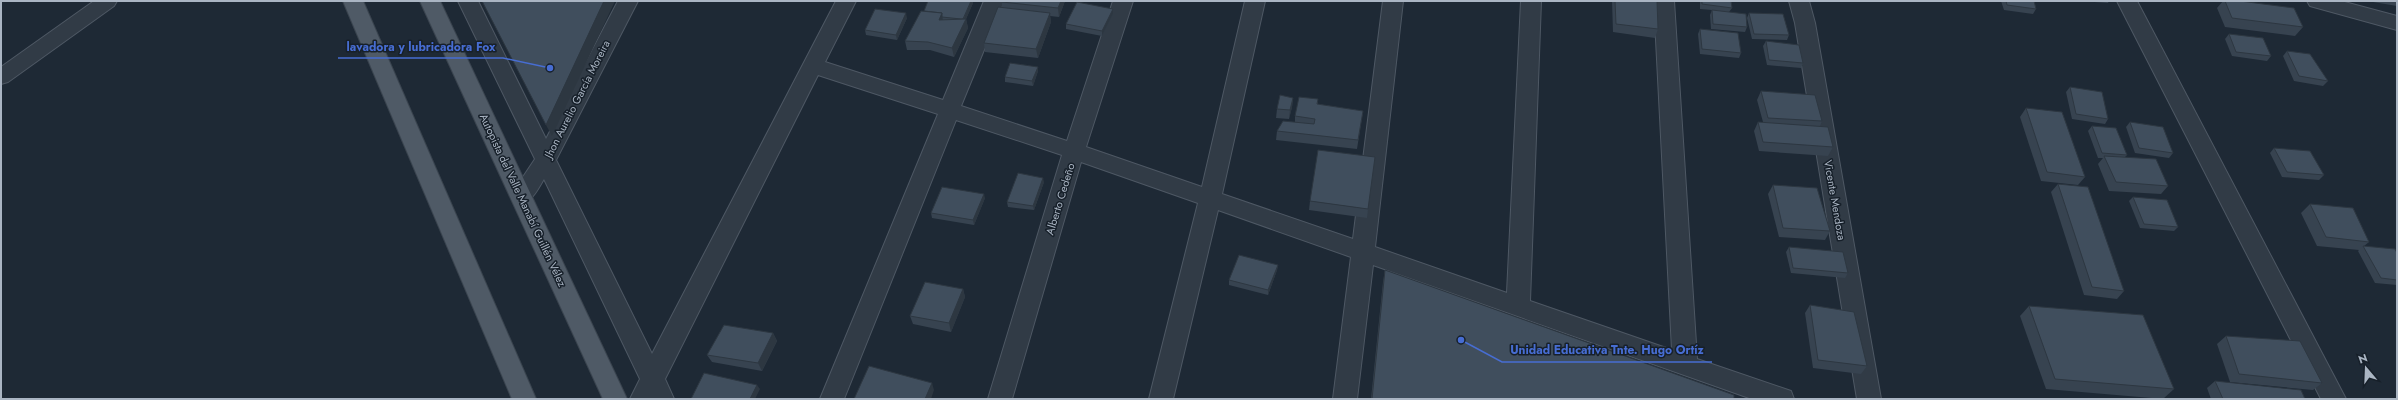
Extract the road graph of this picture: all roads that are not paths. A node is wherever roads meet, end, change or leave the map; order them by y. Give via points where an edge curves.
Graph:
1 (107, 1) edge
2 (353, 1) edge
3 (430, 1) edge
4 (468, 1) edge
5 (628, 1) edge
6 (846, 1) edge
7 (994, 1) edge
8 (1123, 1) edge
9 (1255, 1) edge
10 (1393, 1) edge
11 (1531, 1) edge
12 (1664, 1) edge
13 (1799, 1) edge
14 (2127, 1) edge
15 (2317, 1) edge
16 (2397, 23) edge
17 (814, 66) junction
18 (1, 77) edge
19 (949, 110) junction
20 (1074, 151) junction
21 (545, 161) junction
22 (522, 196) junction
23 (1210, 199) junction
24 (1362, 253) junction
25 (1518, 308) junction
26 (1686, 366) junction
27 (652, 393) edge
28 (524, 399) edge
29 (615, 399) edge
30 (832, 399) edge
31 (1000, 399) edge
32 (1161, 399) edge
33 (1345, 399) edge
34 (1782, 399) edge
35 (1869, 399) edge
36 (2334, 399) edge

1 - 18 street
2 - 28 main road
3 - 22 main road, Autopista del Valle Manabí Guillén Vélez
4 - 21 street
5 - 21 street, Jhon Aurelio García Moreira
6 - 17 street
7 - 19 street
8 - 20 street, Alberto Cedeño
9 - 23 street
10 - 24 street
11 - 25 street
12 - 26 street
13 - 35 street, Vicente Mendoza via 1805,22
14 - 36 street
15 - 16 street
17 - 19 street
17 - 27 street
19 - 20 street
19 - 30 street
20 - 23 street
20 - 31 street, Alberto Cedeño
21 - 22 street, Jhon Aurelio García Moreira
21 - 27 street
22 - 29 main road, Autopista del Valle Manabí Guillén Vélez
23 - 24 street
23 - 32 street
24 - 25 street
24 - 33 street
25 - 26 street
26 - 34 street

